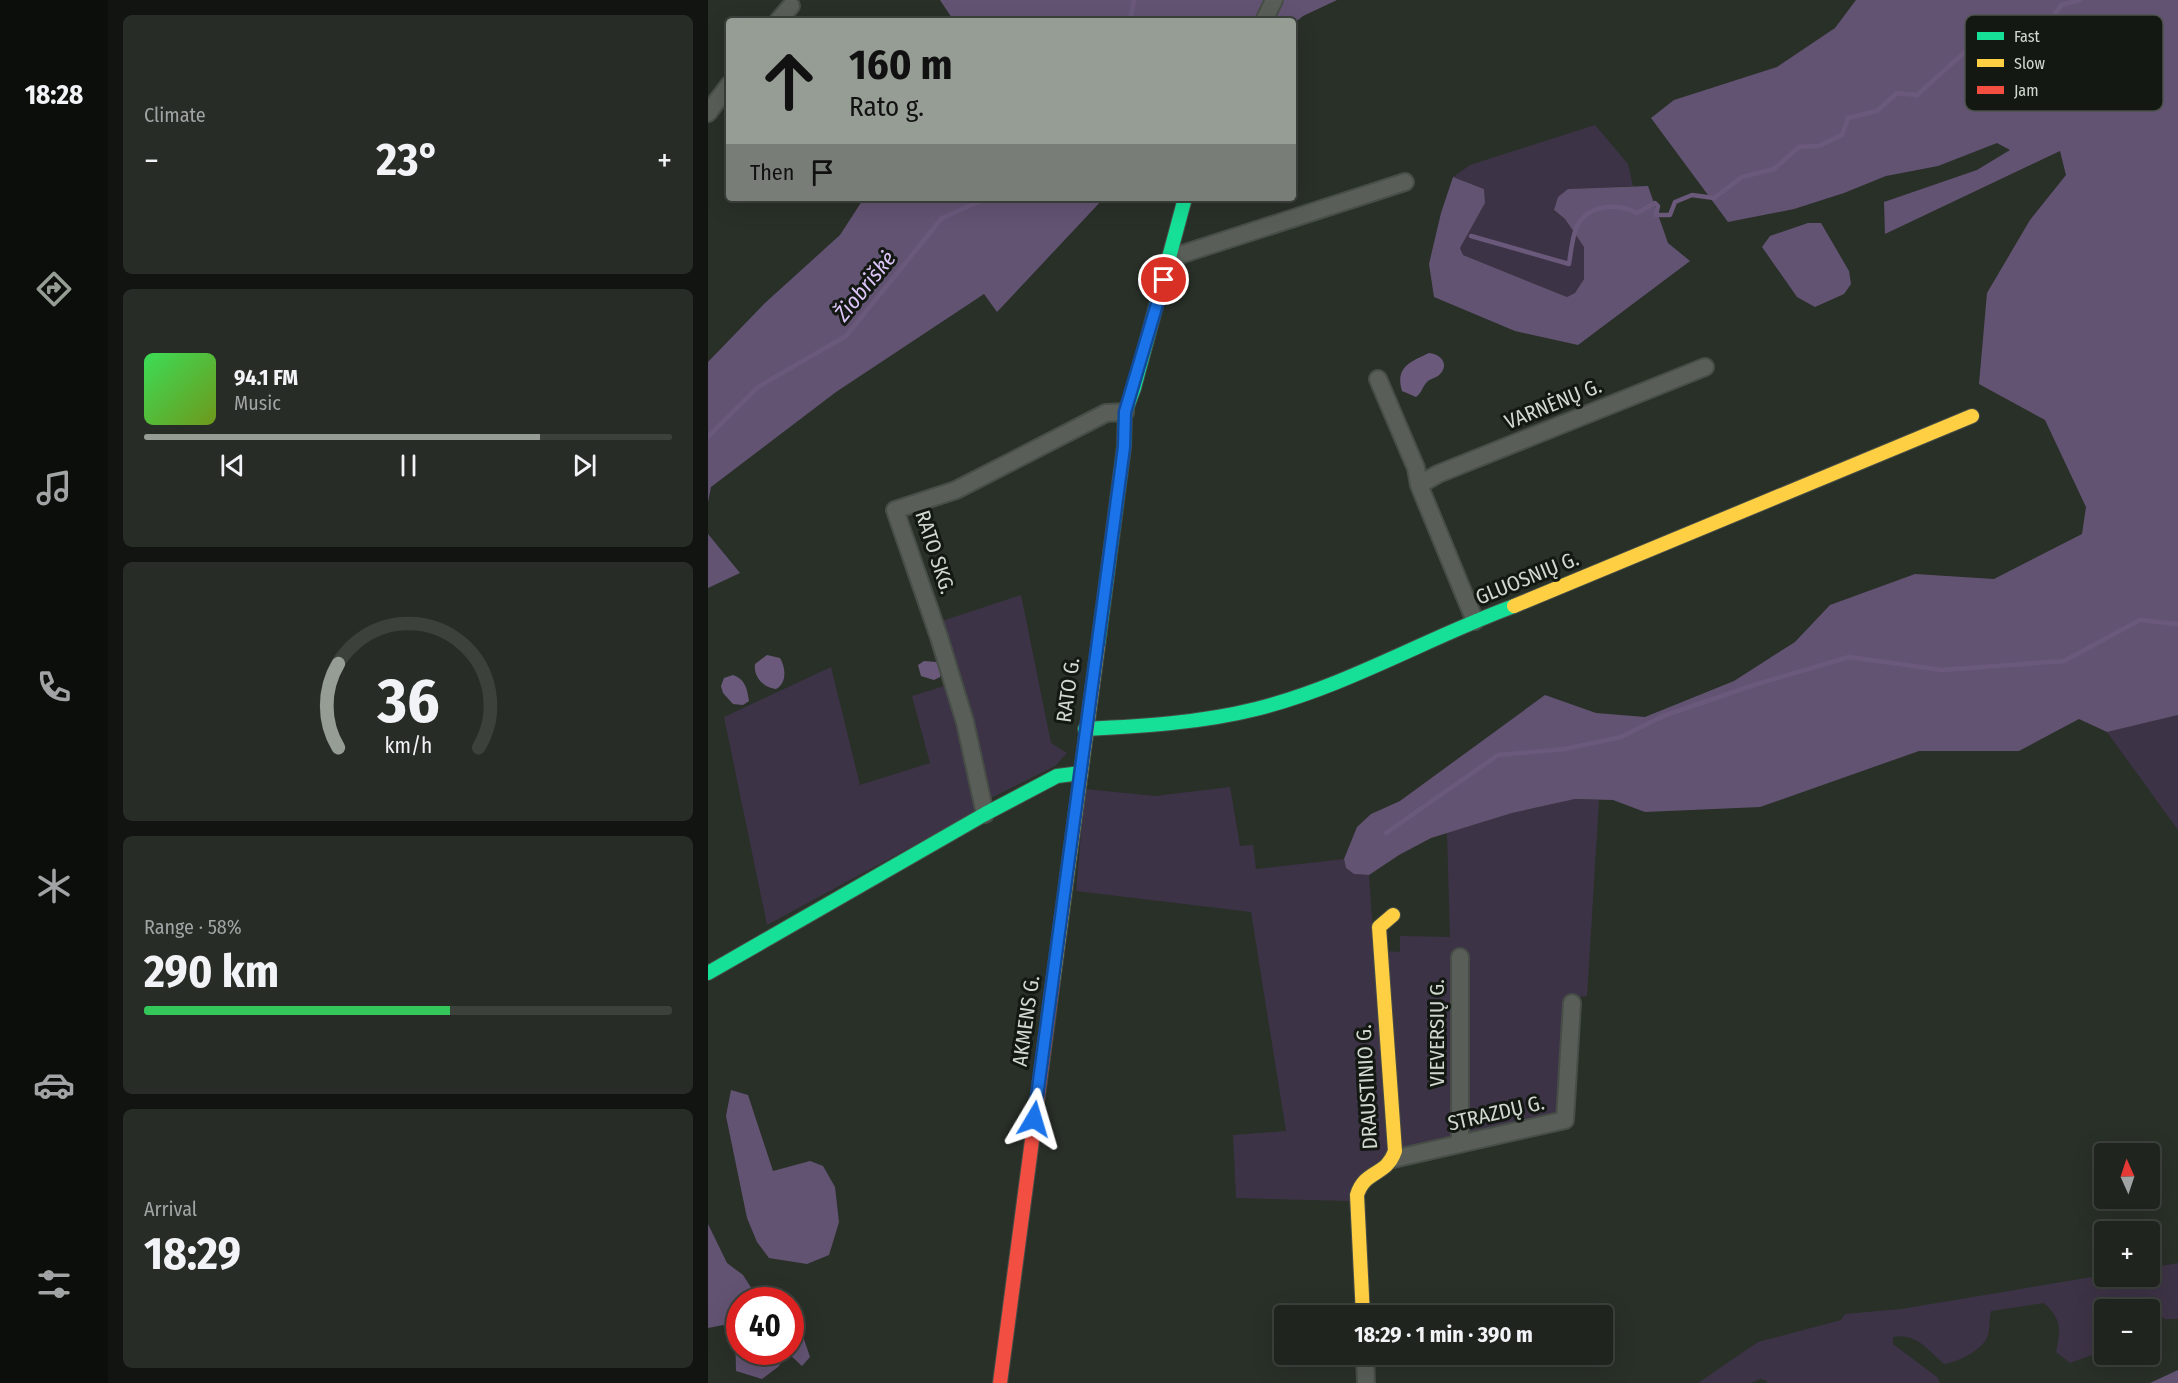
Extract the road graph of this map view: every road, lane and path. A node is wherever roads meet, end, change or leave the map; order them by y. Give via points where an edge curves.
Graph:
1 (1274, 0) edge
2 (790, 6) dead end
3 (780, 18) edge
4 (1265, 18) edge
5 (726, 89) edge
6 (708, 113) edge
7 (1405, 182) dead end
8 (1184, 201) edge
9 (1170, 258) junction
10 (1705, 367) dead end
11 (1378, 379) dead end
12 (1125, 412) junction
13 (1972, 416) dead end
14 (1419, 484) junction
15 (1475, 621) junction
16 (1085, 729) junction
17 (1081, 773) junction
18 (985, 814) junction
19 (1393, 915) dead end
20 (1460, 957) dead end
21 (708, 973) edge
22 (1572, 1003) dead end
23 (1460, 1144) junction
24 (1393, 1159) junction
25 (1362, 1305) edge
26 (1365, 1365) edge
27 (1000, 1383) edge
28 (1366, 1383) edge

1 - 4 street
2 - 3 street
5 - 6 street
7 - 9 street
8 - 9 street, RATO G.
9 - 12 street, RATO G.
10 - 14 street, VARNĖNŲ G.
11 - 14 street via 1416,468
12 - 16 street, RATO G. via 1124,447
12 - 18 street, RATO SKG. via 1106,413 956,490 895,510 962,711
13 - 15 street, GLUOSNIŲ G.
14 - 15 street
15 - 16 street, GLUOSNIŲ G. via 1301,695 1226,716
16 - 17 street, RATO G.
17 - 18 street via 1057,776
17 - 27 street, AKMENS G.
18 - 21 street
19 - 24 street, DRAUSTINIO G. via 1379,927
20 - 23 street, VIEVERSIŲ G.
22 - 23 street, STRAZDŲ G. via 1565,1120
23 - 24 street, STRAZDŲ G.
24 - 25 street, DRAUSTINIO G. via 1386,1170 1368,1176 1359,1185
26 - 28 street

